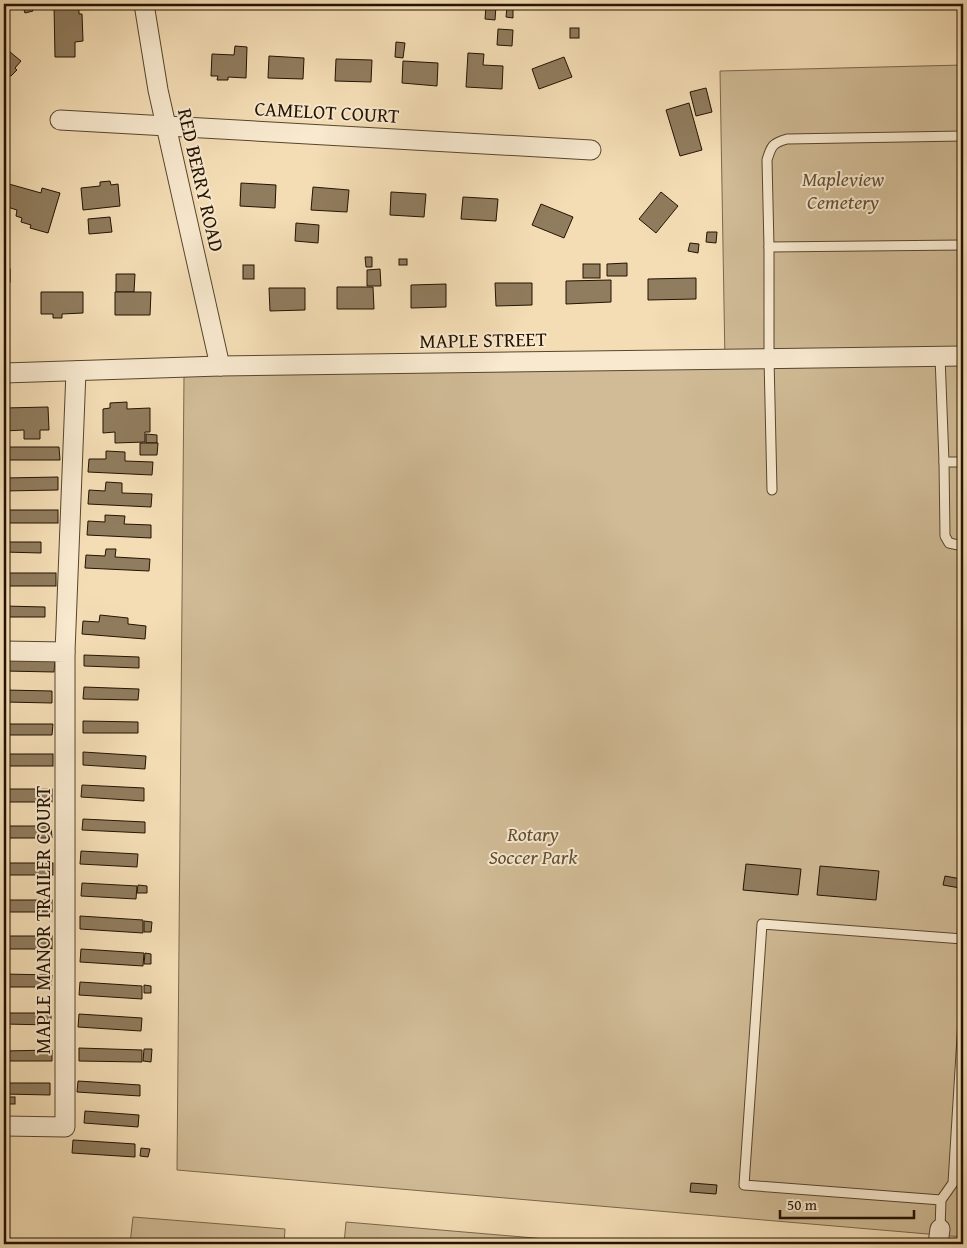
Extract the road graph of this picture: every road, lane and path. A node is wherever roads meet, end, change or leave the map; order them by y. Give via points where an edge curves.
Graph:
1 (144, 4) edge
2 (60, 120) dead end
3 (165, 126) junction
4 (963, 136) edge
5 (591, 150) dead end
6 (963, 245) edge
7 (769, 247) junction
8 (940, 356) junction
9 (963, 356) edge
10 (768, 358) junction
11 (220, 366) junction
12 (76, 371) junction
13 (4, 373) edge
14 (944, 462) junction
15 (963, 462) edge
16 (772, 490) dead end
17 (963, 546) edge
18 (4, 651) edge
19 (65, 652) junction
20 (963, 939) edge
21 (963, 1022) edge
22 (4, 1126) edge
23 (941, 1200) junction
24 (939, 1237) edge

1 - 3 street, RED BERRY ROAD
2 - 3 street, CAMELOT COURT
3 - 5 street, CAMELOT COURT
3 - 11 street, RED BERRY ROAD
4 - 7 lane via 787,139 779,142 771,147 766,160
6 - 7 lane
7 - 10 lane
8 - 9 street, MAPLE STREET
8 - 10 street, MAPLE STREET
8 - 14 lane
10 - 11 street, MAPLE STREET
10 - 16 lane
11 - 12 street, MAPLE STREET
12 - 13 street, MAPLE STREET
12 - 19 street, MAPLE MANOR TRAILER COURT
14 - 15 lane
14 - 17 lane via 945,536 949,543
18 - 19 street
19 - 22 street, MAPLE MANOR TRAILER COURT via 65,1126
20 - 23 lane via 762,924 744,1185
21 - 23 lane via 953,1184
23 - 24 lane

